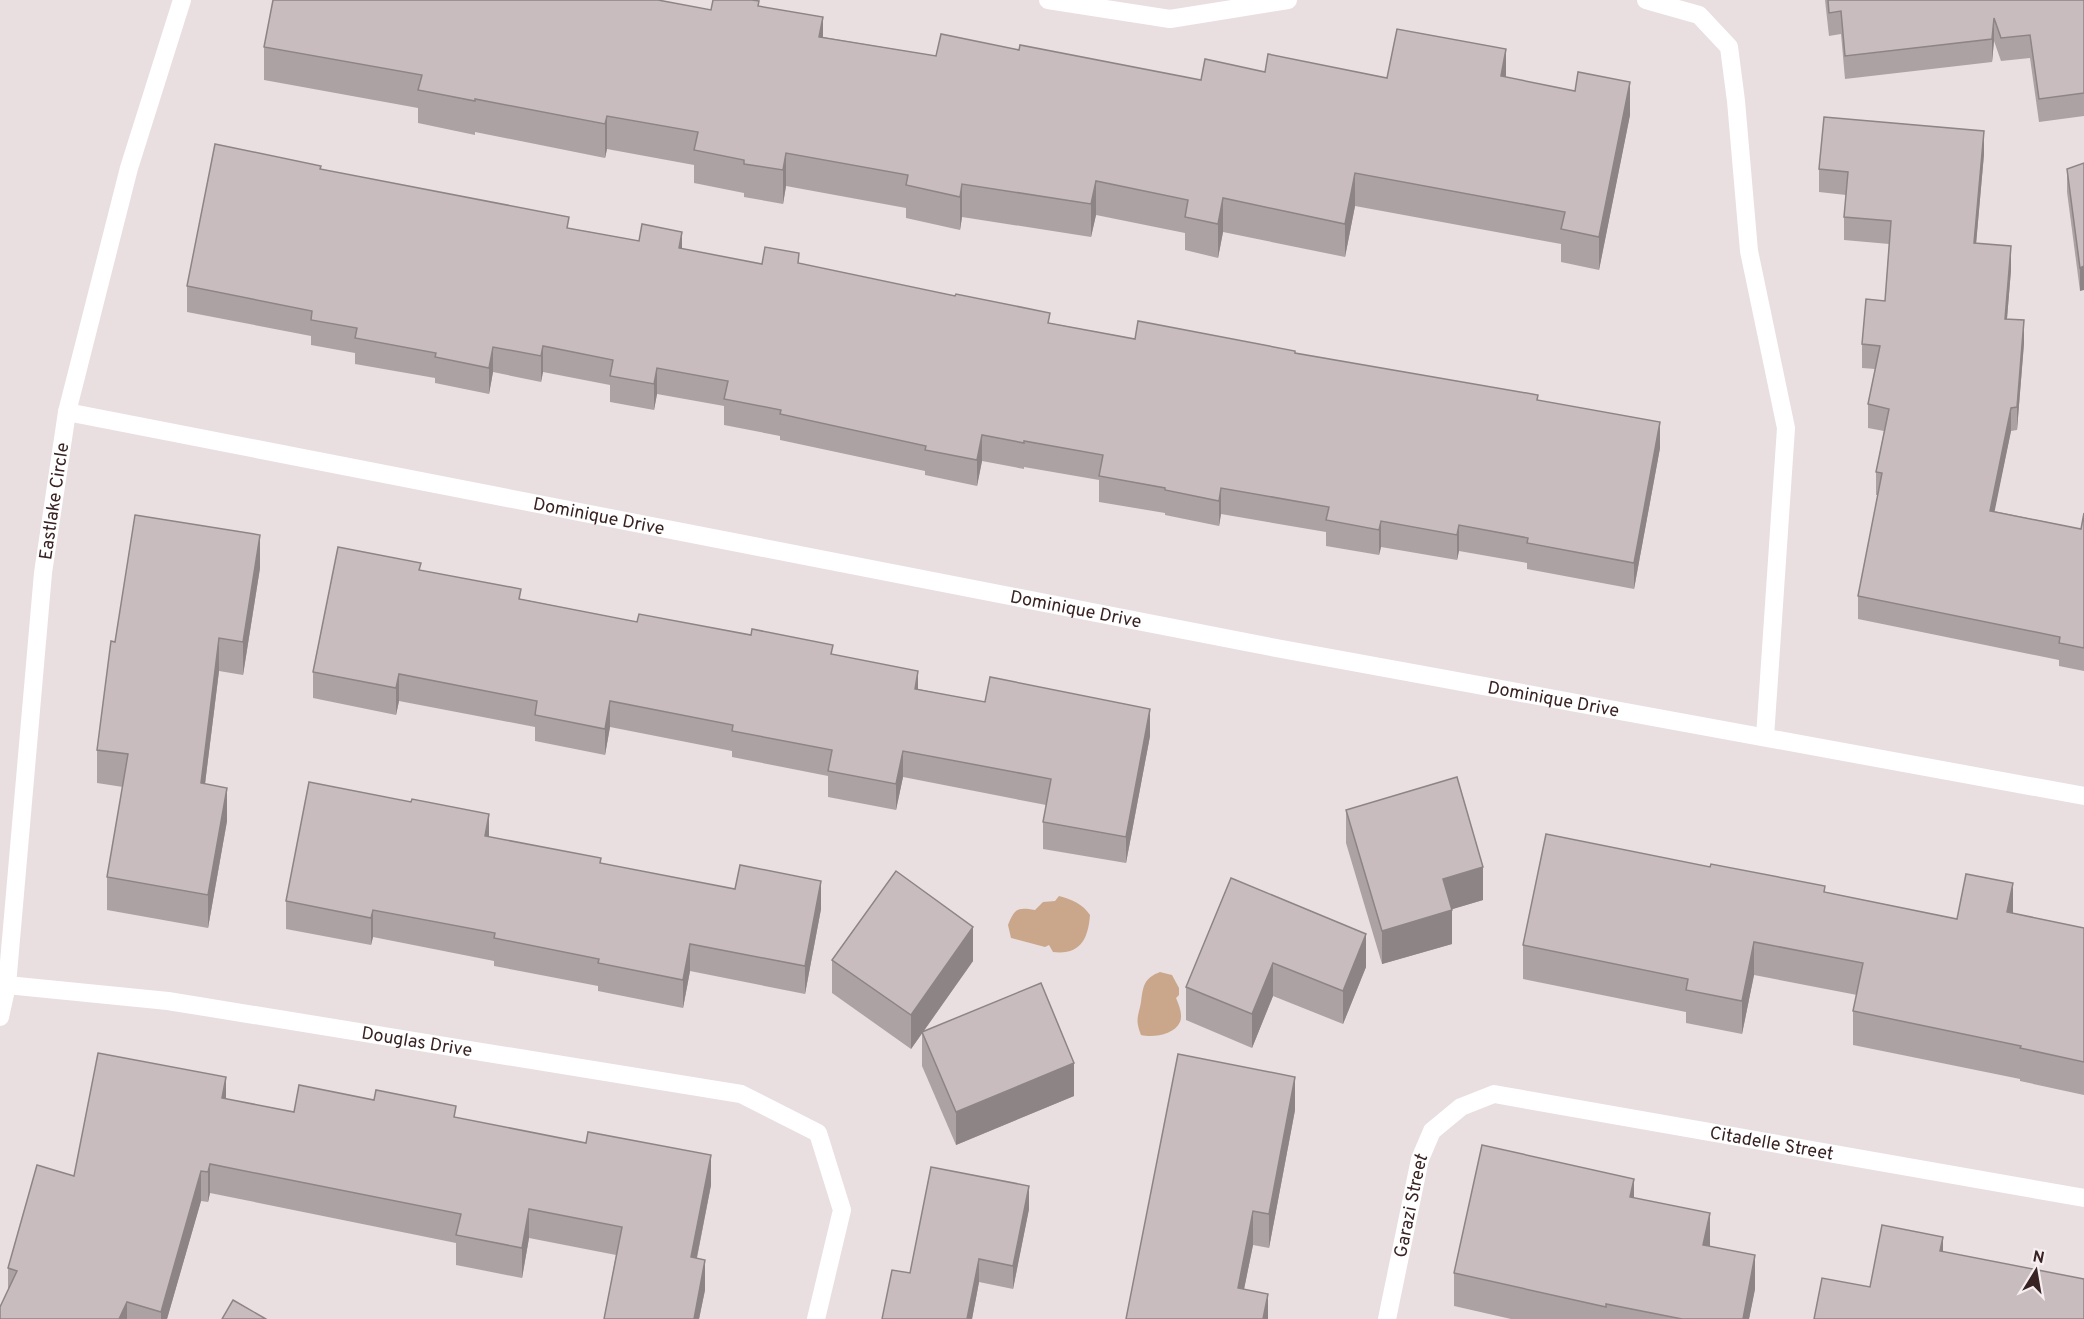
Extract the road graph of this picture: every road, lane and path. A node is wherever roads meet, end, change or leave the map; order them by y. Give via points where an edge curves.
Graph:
1 (182, 0) edge
2 (1048, 0) edge
3 (1288, 0) edge
4 (1646, 0) edge
5 (67, 412) junction
6 (1765, 737) junction
7 (2084, 796) edge
8 (7, 985) junction
9 (0, 1017) edge
10 (1461, 1107) joint
11 (2084, 1198) edge
12 (816, 1319) edge
13 (1387, 1319) edge

1 - 5 street, Eastlake Circle via 129,168
2 - 3 street via 1170,19
4 - 6 street via 1699,15 1729,47 1749,251 1785,428
5 - 6 street, Dominique Drive via 1271,647
5 - 8 street, Eastlake Circle via 43,573
6 - 7 street, Dominique Drive
8 - 9 street, Eastlake Circle
8 - 12 street, Douglas Drive via 168,1001 741,1094 818,1133 842,1210
10 - 11 street, Citadelle Street via 1494,1094
10 - 13 street, Garazi Street via 1432,1131 1420,1159

